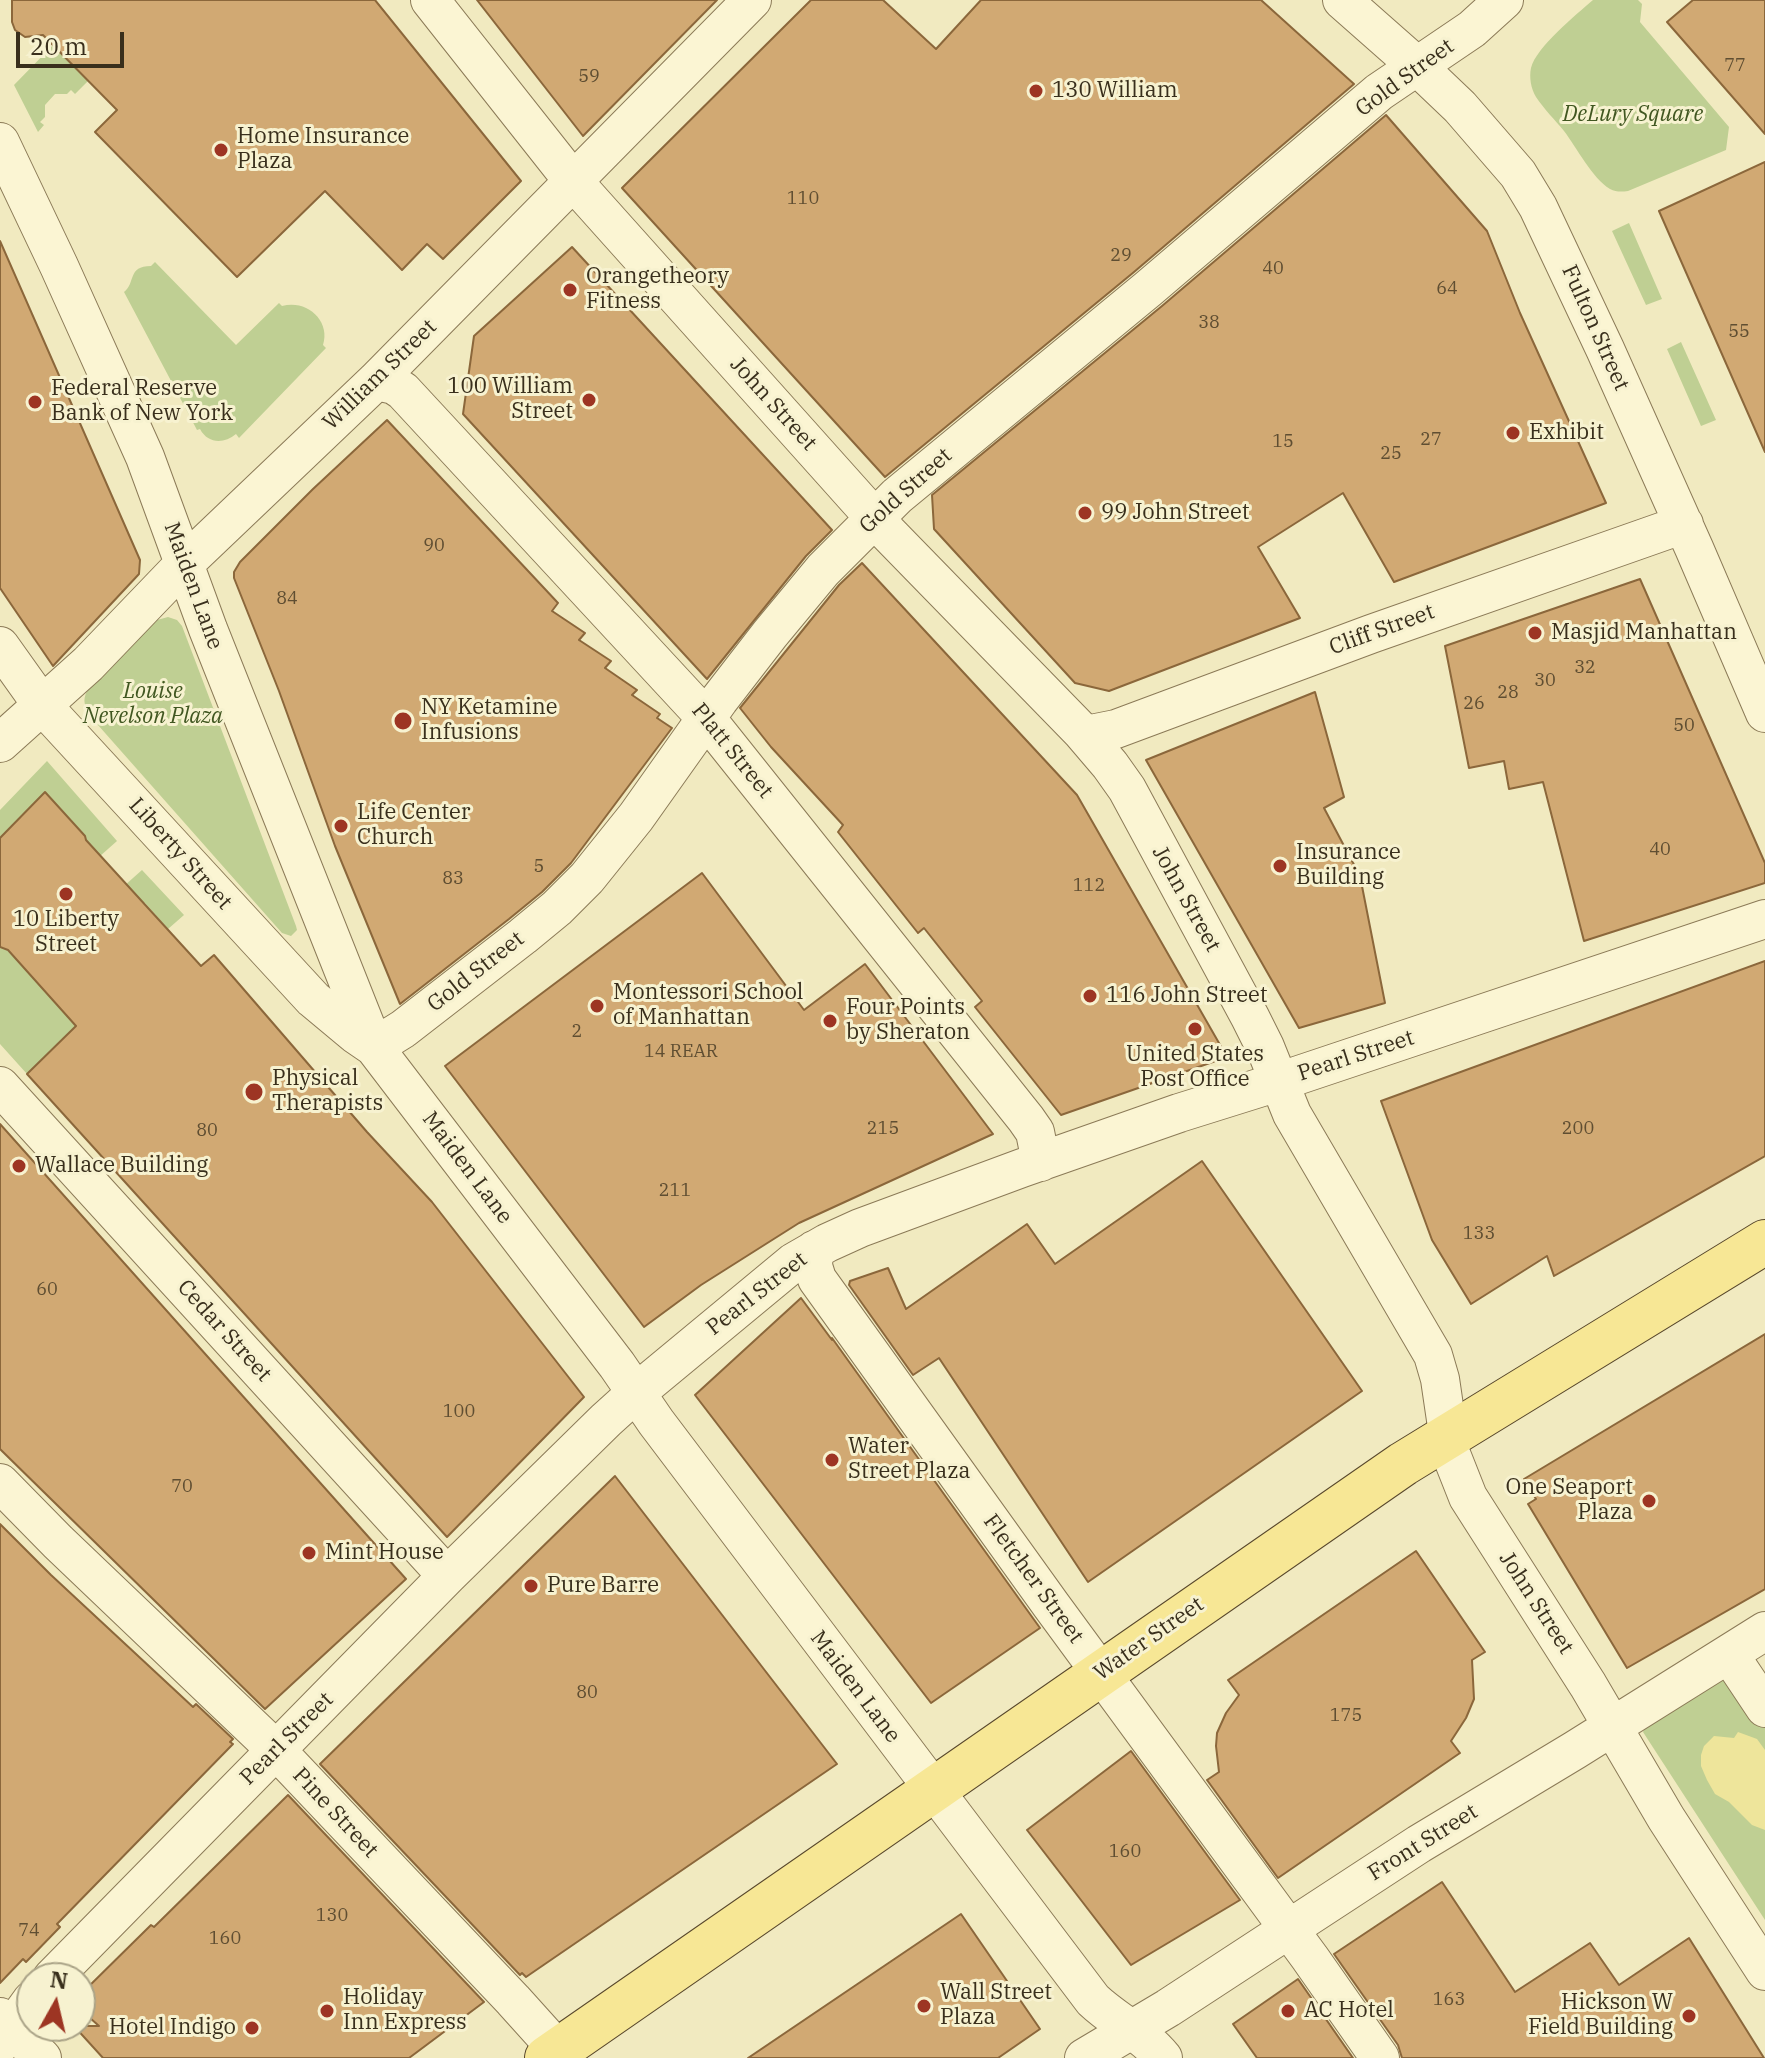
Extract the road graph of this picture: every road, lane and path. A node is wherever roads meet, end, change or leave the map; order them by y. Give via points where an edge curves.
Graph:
1 (430, 0) edge
2 (752, 0) edge
3 (1342, 0) edge
4 (1504, 0) edge
5 (1418, 67) junction
6 (0, 142) edge
7 (573, 181) junction
8 (376, 381) junction
9 (874, 518) junction
10 (1684, 524) junction
11 (185, 563) junction
12 (0, 646) edge
13 (42, 705) junction
14 (1765, 713) edge
15 (706, 718) junction
16 (1081, 731) junction
17 (0, 743) edge
18 (1765, 919) edge
19 (374, 1047) junction
20 (1278, 1082) junction
21 (0, 1086) edge
22 (1041, 1162) junction
23 (1765, 1242) edge
24 (814, 1250) junction
25 (637, 1392) junction
26 (1448, 1435) junction
27 (0, 1483) edge
28 (447, 1576) junction
29 (1765, 1631) edge
30 (1729, 1654) junction
31 (1100, 1672) junction
32 (1765, 1708) edge
33 (1613, 1726) junction
34 (276, 1750) junction
35 (933, 1789) junction
36 (1289, 1930) junction
37 (68, 1962) edge
38 (1765, 1971) edge
39 (11, 2022) edge
40 (1131, 2030) junction
41 (552, 2054) edge
42 (42, 2058) edge
43 (1084, 2058) edge
44 (1163, 2058) edge
45 (1380, 2058) edge

1 - 7 street, John Street
2 - 7 street, William Street
3 - 5 street, Fulton Street
4 - 5 street, Gold Street
5 - 9 street, Gold Street via 1379,92
5 - 10 street, Fulton Street via 1492,143 1538,207
6 - 11 street, Maiden Lane via 145,457
7 - 8 street, William Street
7 - 9 street, John Street
8 - 11 street, William Street
8 - 15 street, Platt Street via 403,391
9 - 15 street, Gold Street via 823,570
9 - 16 street, John Street
10 - 14 street, Fulton Street
10 - 16 street, Cliff Street via 1116,729
11 - 13 street, William Street
11 - 19 street, Maiden Lane
12 - 13 street, Liberty Street
13 - 17 street, William Street
13 - 19 street, Liberty Street via 313,999
15 - 19 street, Gold Street via 636,817 557,908
15 - 22 street, Platt Street via 1026,1119 1035,1132
16 - 20 street, John Street via 1127,789 1250,1017
18 - 20 street, Pearl Street
19 - 25 street, Maiden Lane
20 - 22 street, Pearl Street
20 - 26 street, John Street via 1433,1355
21 - 28 street, Cedar Street
22 - 24 street, Pearl Street
23 - 26 main road, Water Street
24 - 25 street, Pearl Street
24 - 31 street, Fletcher Street via 817,1279
25 - 28 street, Pearl Street
25 - 35 street, Maiden Lane
26 - 31 main road, Water Street
26 - 33 street, John Street via 1468,1497
27 - 34 street, Pine Street
28 - 34 street, Pearl Street
29 - 30 street, Front Street
30 - 32 street
30 - 33 street, Front Street
31 - 35 main road, Water Street
31 - 36 street, Fletcher Street
33 - 36 street, Front Street
33 - 38 street, John Street
34 - 37 street, Pearl Street
34 - 41 street, Pine Street via 513,2000
35 - 40 street, Maiden Lane via 1093,2000
35 - 41 main road, Water Street
36 - 40 street, Front Street
36 - 45 street, Fletcher Street
39 - 42 street
40 - 43 street, Front Street
40 - 44 street, Maiden Lane

